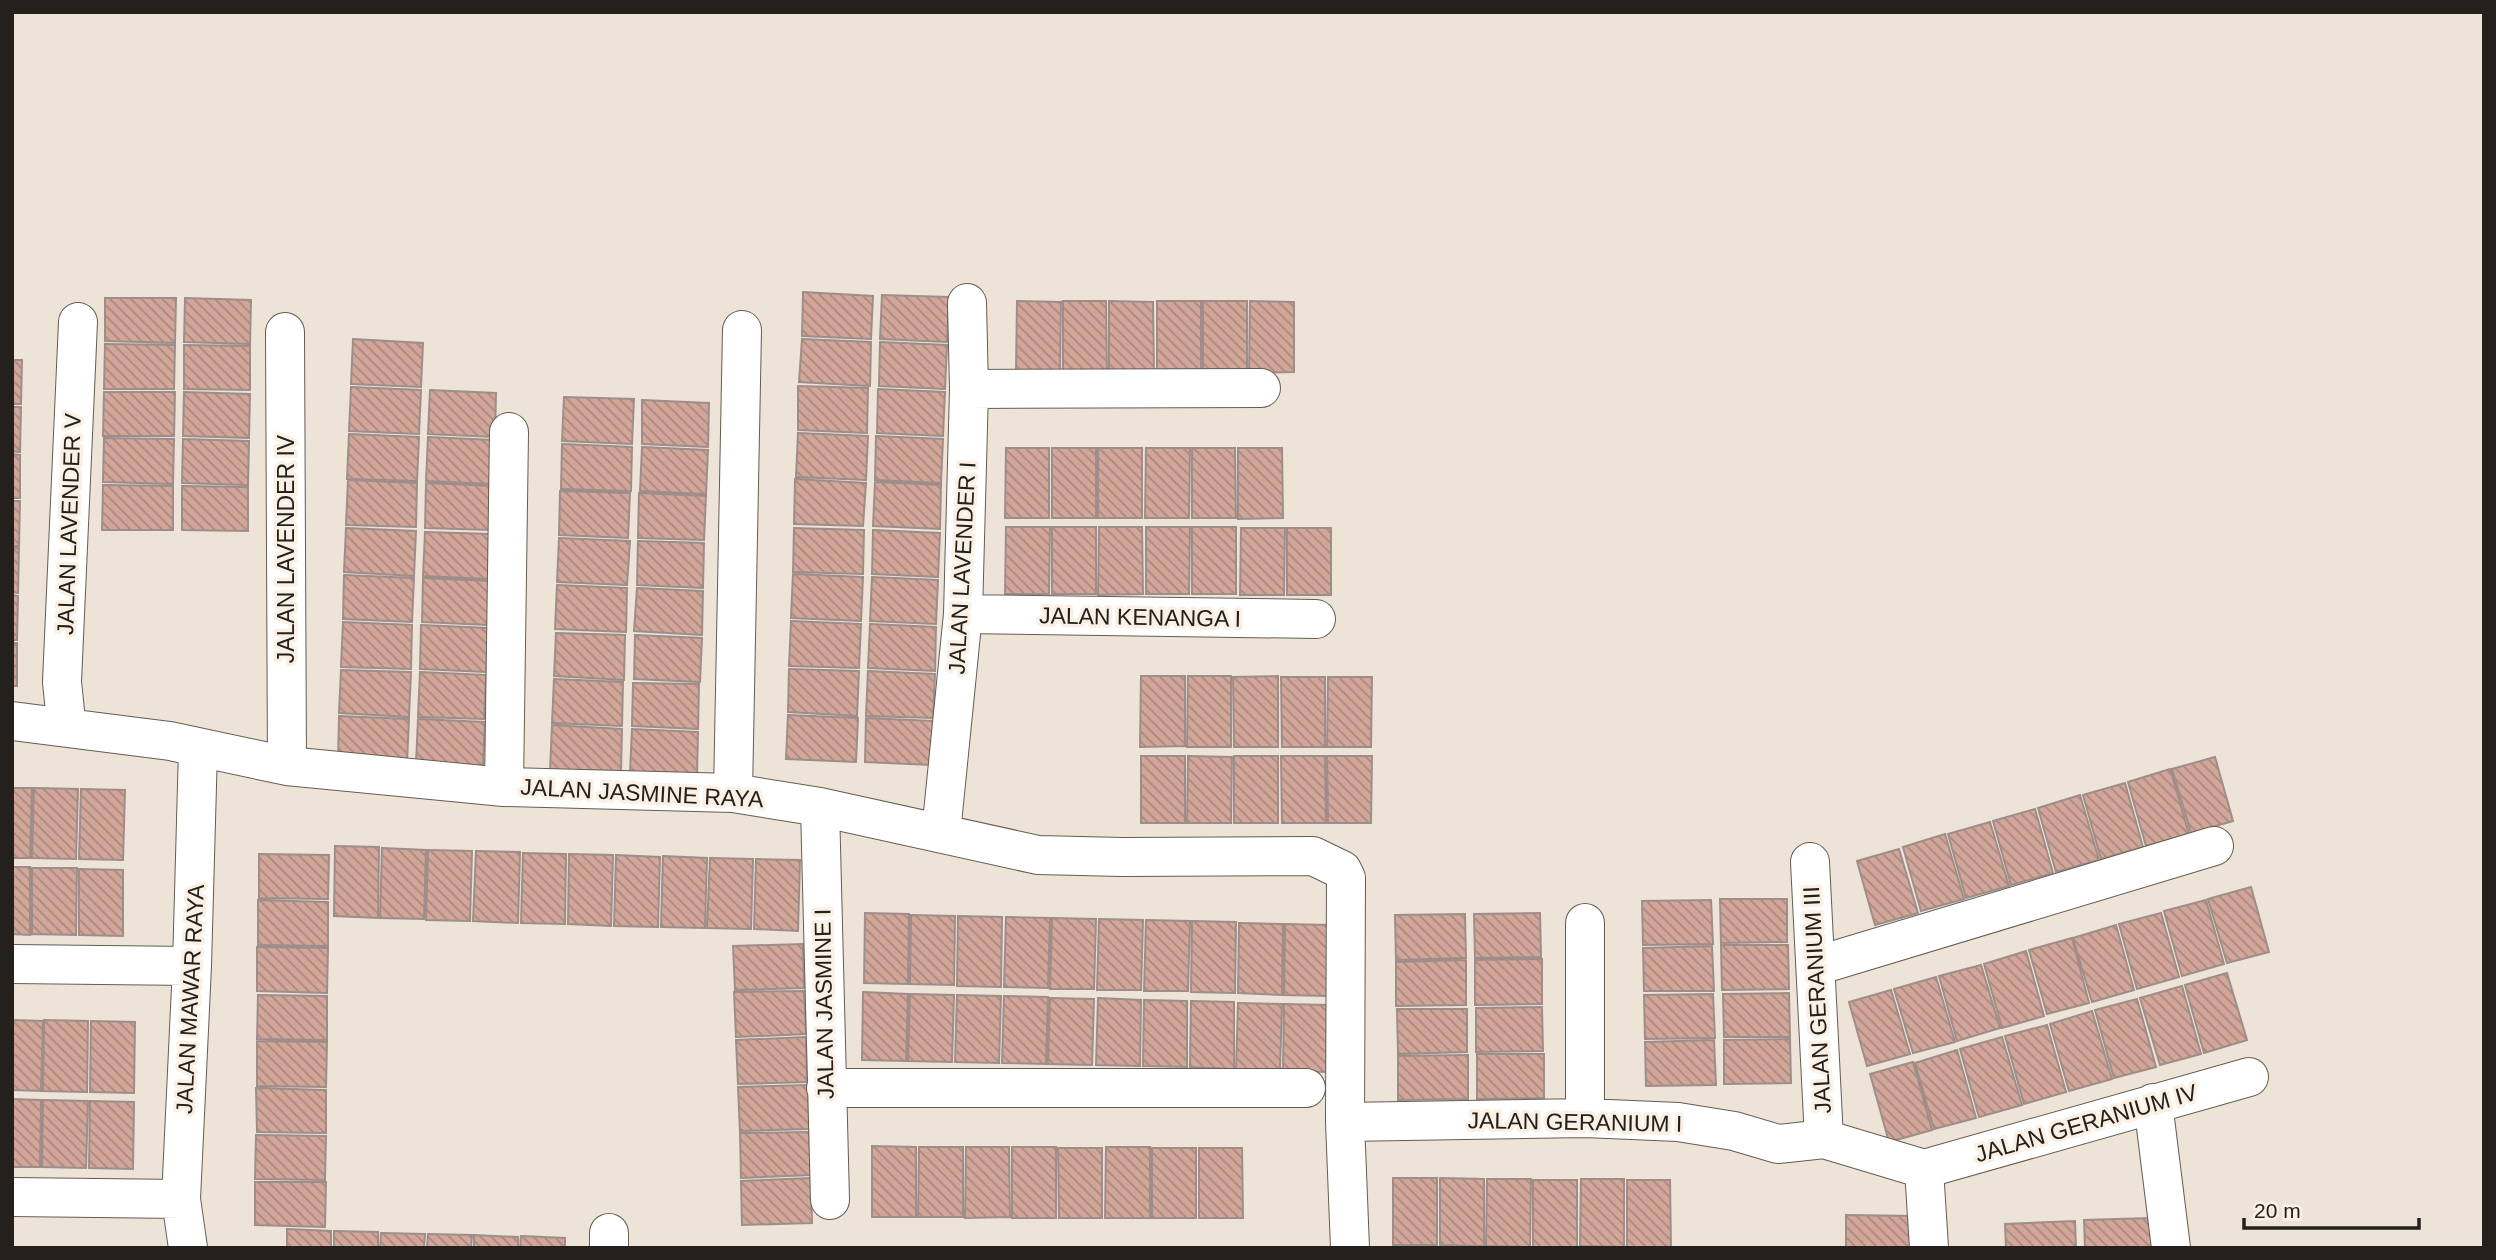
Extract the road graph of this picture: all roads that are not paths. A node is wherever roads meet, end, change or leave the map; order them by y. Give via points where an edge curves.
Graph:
1 (967, 303) dead end
2 (78, 322) dead end
3 (742, 330) dead end
4 (285, 332) dead end
5 (1261, 388) dead end
6 (969, 389) junction
7 (509, 432) dead end
8 (963, 614) junction
9 (1316, 619) dead end
10 (12, 721) edge
11 (61, 726) junction
12 (198, 749) junction
13 (287, 766) junction
14 (504, 787) junction
15 (733, 793) junction
16 (820, 807) junction
17 (941, 833) junction
18 (2214, 846) dead end
19 (1810, 862) dead end
20 (1585, 923) dead end
21 (12, 964) edge
22 (1816, 965) junction
23 (192, 966) junction
24 (2249, 1077) dead end
25 (826, 1088) junction
26 (1306, 1088) dead end
27 (2152, 1103) junction
28 (1585, 1118) junction
29 (1345, 1122) junction
30 (1824, 1139) junction
31 (1924, 1170) junction
32 (12, 1197) edge
33 (181, 1199) junction
34 (830, 1200) dead end
35 (188, 1248) edge
36 (1350, 1248) edge
37 (1929, 1248) edge
38 (2171, 1248) edge

1 - 6 street, JALAN LAVENDER I
2 - 11 street, JALAN LAVENDER V
3 - 15 street
4 - 13 street, JALAN LAVENDER IV
5 - 6 street
6 - 8 street, JALAN LAVENDER I
7 - 14 street
8 - 9 street, JALAN KENANGA I
8 - 17 street, JALAN LAVENDER I
10 - 11 street, JALAN JASMINE RAYA
11 - 12 street, JALAN JASMINE RAYA
12 - 13 street, JALAN JASMINE RAYA
12 - 23 street, JALAN MAWAR RAYA
13 - 14 street, JALAN JASMINE RAYA
14 - 15 street, JALAN JASMINE RAYA
15 - 16 street, JALAN JASMINE RAYA
16 - 17 street, JALAN JASMINE RAYA
16 - 25 street, JALAN JASMINE I
17 - 29 street, JALAN JASMINE RAYA via 1038,855 1313,856 1342,870 1346,878
18 - 22 street
19 - 22 street, JALAN GERANIUM III
20 - 28 street
21 - 23 street
22 - 30 street, JALAN GERANIUM III
23 - 33 street, JALAN MAWAR RAYA
24 - 27 street, JALAN GERANIUM IV
25 - 26 street
25 - 34 street, JALAN JASMINE I
27 - 31 street, JALAN GERANIUM IV
27 - 38 street
28 - 29 street, JALAN GERANIUM I
28 - 30 street, JALAN GERANIUM I via 1678,1122 1778,1144
29 - 36 street
30 - 31 street, JALAN GERANIUM I
31 - 37 street
32 - 33 street
33 - 35 street, JALAN MAWAR RAYA

